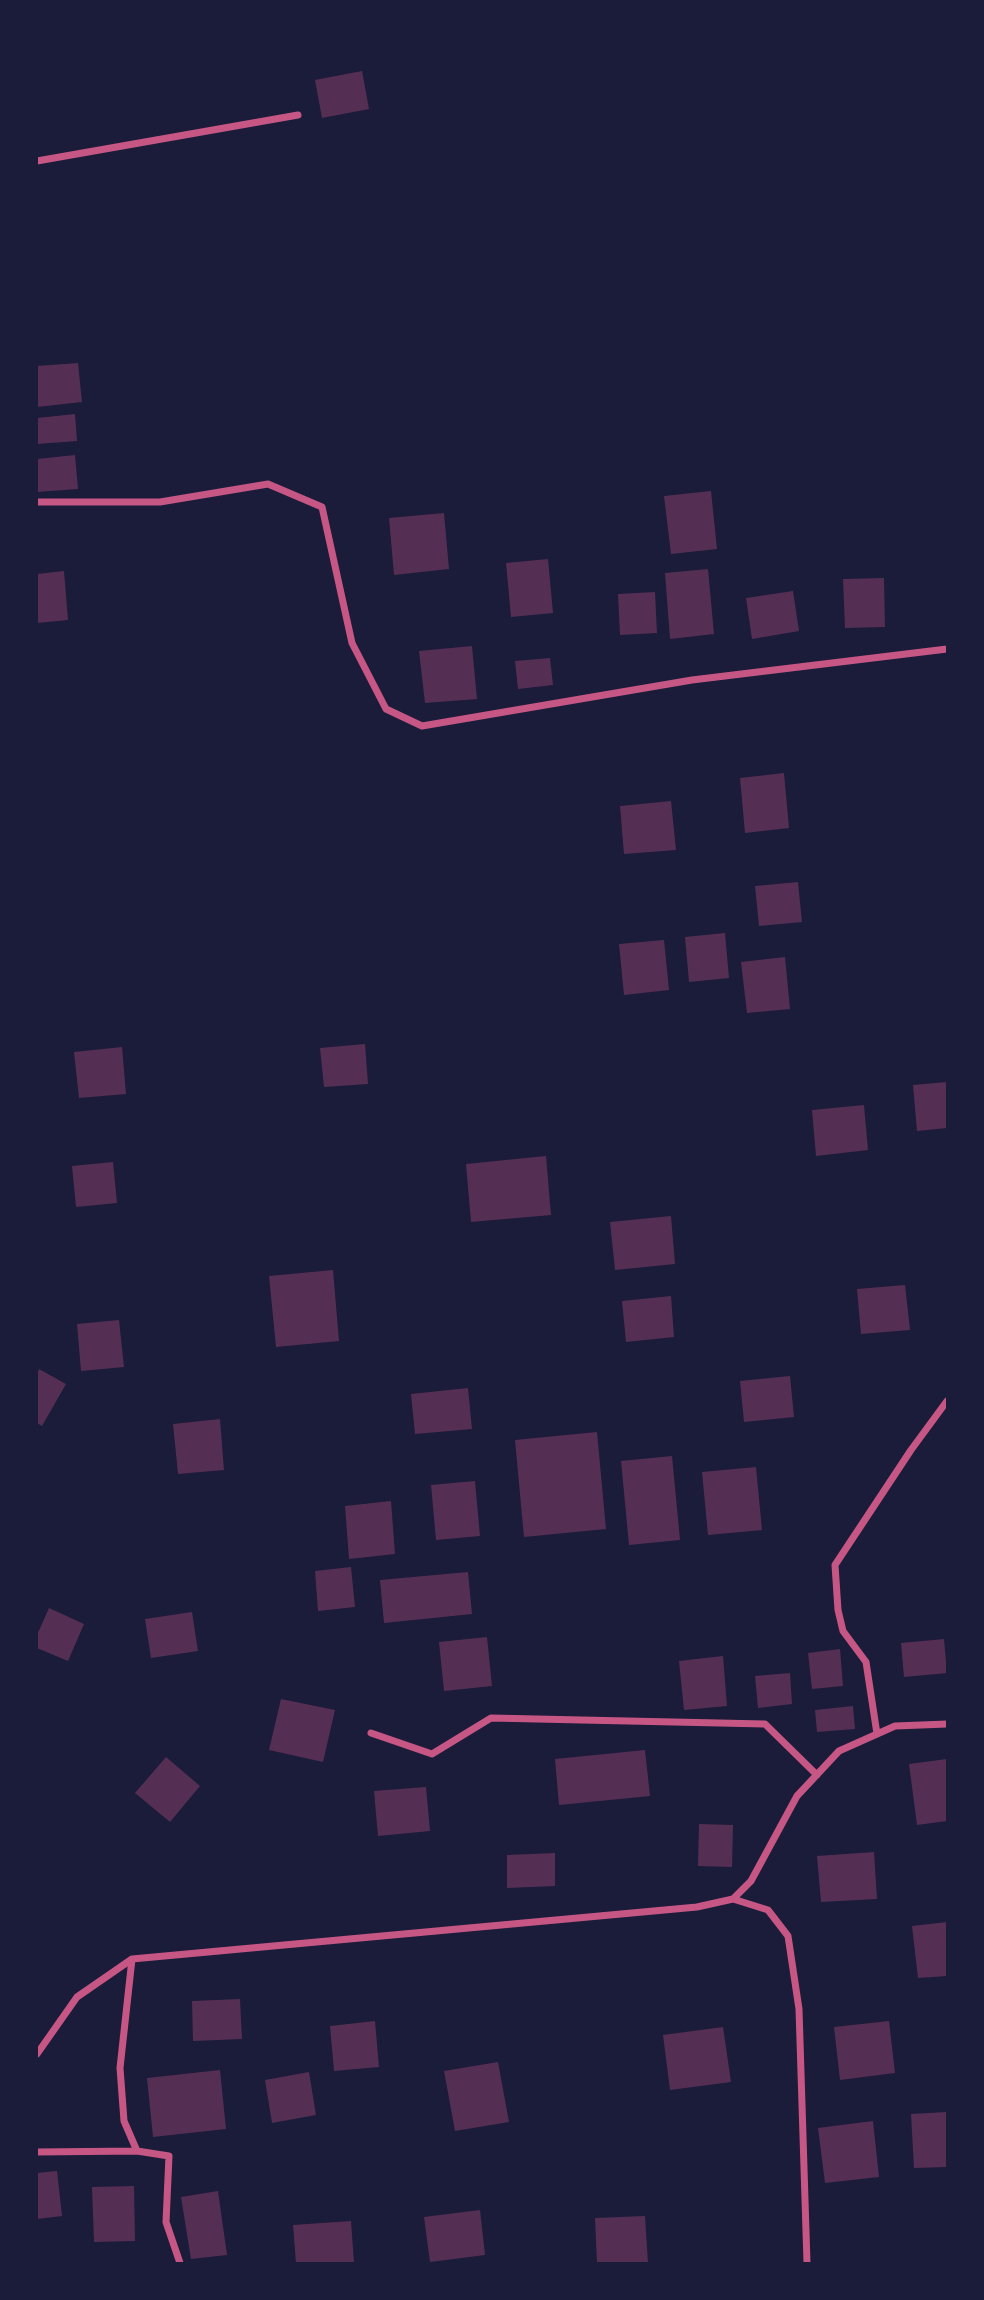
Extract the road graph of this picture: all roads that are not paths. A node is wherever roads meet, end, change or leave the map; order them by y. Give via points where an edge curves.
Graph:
1 (298, 115) dead end
2 (37, 161) edge
3 (37, 502) edge
4 (947, 649) edge
5 (947, 1401) edge
6 (947, 1724) edge
7 (371, 1732) dead end
8 (877, 1734) junction
9 (817, 1775) junction
10 (733, 1899) junction
11 (132, 1959) junction
12 (37, 2054) edge
13 (137, 2151) junction
14 (37, 2152) edge
15 (180, 2263) edge
16 (807, 2263) edge

1 - 2 street
3 - 4 street via 160,502 268,484 322,507 352,643 386,709 422,726 692,680
5 - 8 street via 835,1565 843,1631 866,1662
6 - 8 street via 895,1726
7 - 9 street via 432,1754 491,1718 765,1724
8 - 9 street via 839,1751
9 - 10 street via 797,1796 751,1881
10 - 11 street
10 - 16 street via 768,1910 788,1936 799,2009
11 - 12 street via 77,1997
11 - 13 street via 120,2068 124,2122
13 - 14 street
13 - 15 street via 169,2156 166,2222

